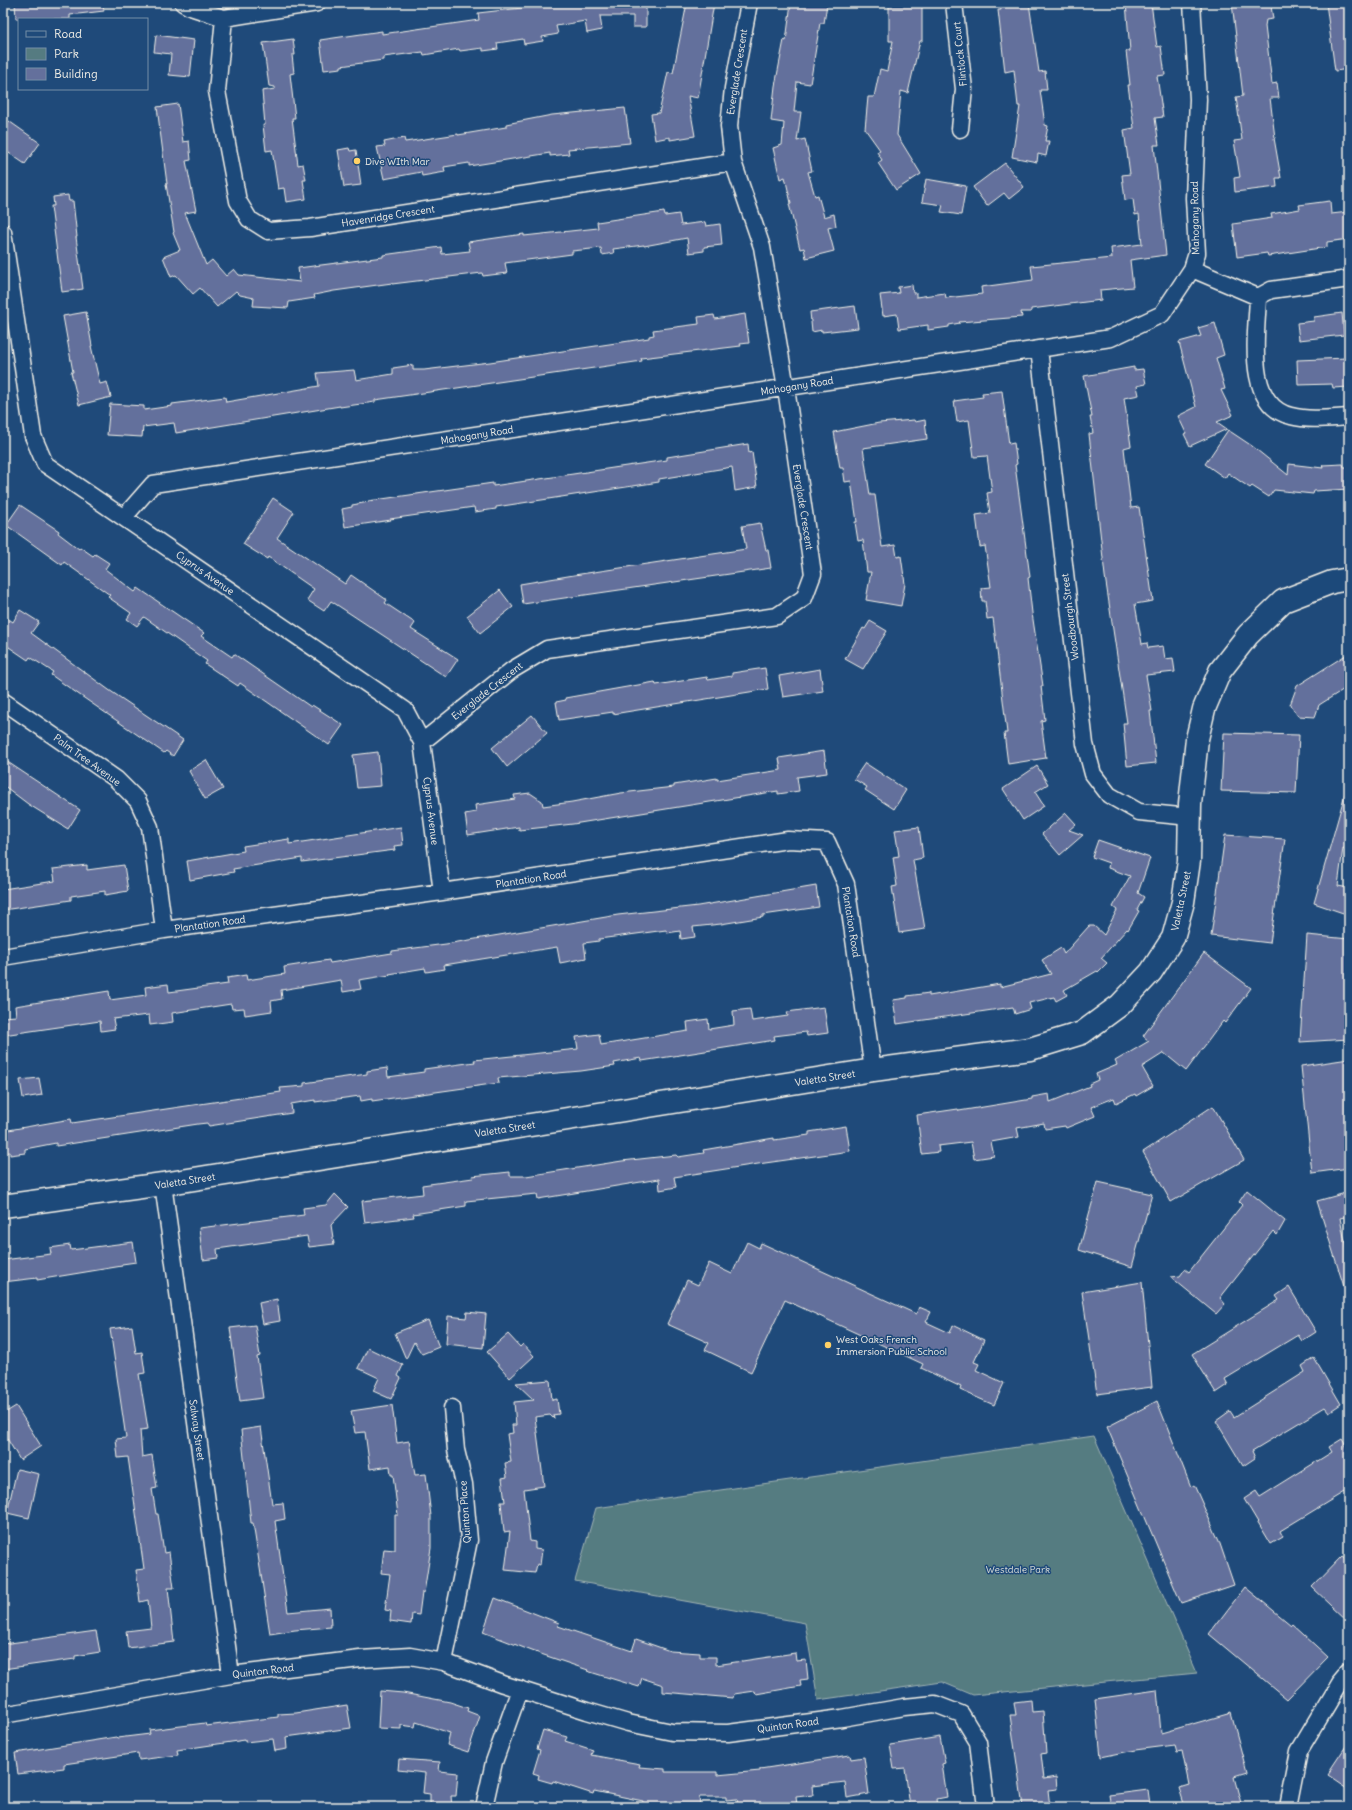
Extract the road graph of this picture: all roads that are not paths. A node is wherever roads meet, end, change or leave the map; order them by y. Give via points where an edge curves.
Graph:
1 (183, 3) edge
2 (317, 3) edge
3 (749, 3) edge
4 (954, 3) edge
5 (1192, 3) edge
6 (224, 18) junction
7 (960, 129) dead end
8 (733, 162) junction
9 (3, 232) edge
10 (1192, 269) junction
11 (1349, 280) edge
12 (1258, 297) junction
13 (1039, 349) junction
14 (786, 388) junction
15 (1349, 417) edge
16 (124, 517) junction
17 (1349, 579) edge
18 (3, 701) edge
19 (422, 742) junction
20 (1190, 817) junction
21 (442, 892) junction
22 (164, 930) junction
23 (3, 957) edge
24 (873, 1070) junction
25 (163, 1184) junction
26 (3, 1206) edge
27 (452, 1408) dead end
28 (444, 1662) junction
29 (1349, 1672) edge
30 (231, 1675) junction
31 (520, 1689) junction
32 (3, 1715) edge
33 (484, 1807) edge
34 (986, 1807) edge
35 (1288, 1807) edge

1 - 6 street
2 - 6 street
3 - 8 street, Everglade Crescent via 732,96 729,126
4 - 7 street, Flintlock Court via 964,90
5 - 10 street, Mahogany Road via 1198,99 1194,198 1197,253
6 - 8 street, Havenridge Crescent via 217,91 238,200 249,219 268,231 310,228
8 - 14 street, Everglade Crescent via 762,247
9 - 16 street, Cyprus Avenue via 33,436 45,464
10 - 12 street
10 - 13 street, Mahogany Road via 1162,314 1111,338
11 - 12 street via 1271,290
12 - 15 street via 1256,354 1258,379 1265,397 1275,409 1291,416
13 - 14 street, Mahogany Road
13 - 20 street, Woodbourgh Street via 1085,744 1093,774 1109,795 1138,812
14 - 16 street, Mahogany Road via 153,484
14 - 19 street, Everglade Crescent via 814,574 804,598 777,616 547,649 512,670
16 - 19 street, Cyprus Avenue via 405,710
17 - 20 street, Valetta Street via 1332,582 1282,601 1248,635 1220,671 1204,709 1197,739
18 - 22 street, Palm Tree Avenue via 116,779 138,801 150,827
19 - 21 street, Cyprus Avenue
20 - 24 street, Valetta Street via 1189,861 1183,902 1173,938 1151,972 1120,1005 1082,1033 1030,1049
21 - 22 street, Plantation Road
21 - 24 street, Plantation Road via 788,840 827,842 846,884
22 - 23 street, Plantation Road
24 - 25 street, Valetta Street
25 - 26 street, Valetta Street
25 - 30 street, Salway Street
27 - 28 street, Quinton Place via 456,1450 464,1484 469,1540
28 - 30 street, Quinton Road via 410,1656 360,1659
28 - 31 street, Quinton Road
29 - 35 street via 1299,1751
30 - 32 street, Quinton Road
31 - 33 street via 494,1762
31 - 34 street, Quinton Road via 628,1723 672,1732 728,1733 935,1704 961,1714 978,1742

